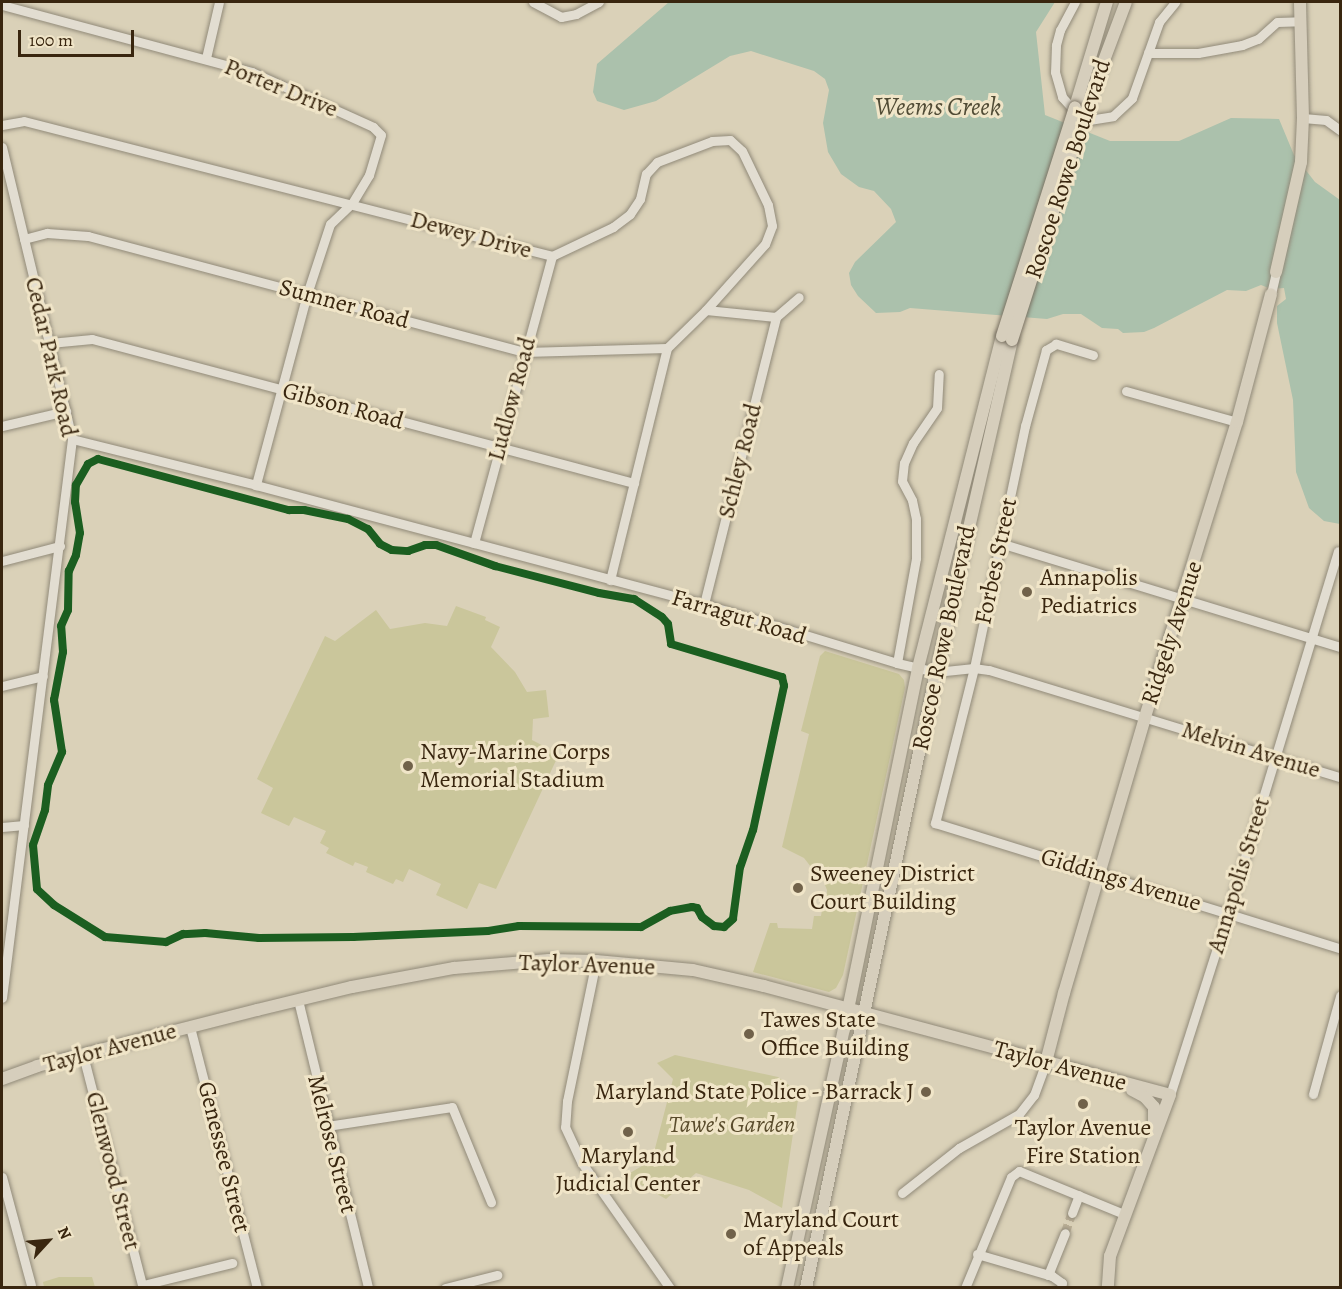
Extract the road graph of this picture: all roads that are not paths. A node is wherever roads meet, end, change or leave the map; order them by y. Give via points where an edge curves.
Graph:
1 (219, 2) edge
2 (533, 2) edge
3 (599, 2) edge
4 (1075, 2) edge
5 (1107, 2) edge
6 (1126, 2) edge
7 (1176, 2) edge
8 (1300, 2) edge
9 (2, 6) edge
10 (1301, 21) junction
11 (1148, 53) junction
12 (206, 58) junction
13 (1080, 109) junction
14 (1304, 118) junction
15 (2, 125) edge
16 (1341, 130) edge
17 (2, 147) edge
18 (352, 203) junction
19 (24, 239) junction
20 (552, 256) junction
21 (1276, 272) joint
22 (307, 294) junction
23 (1271, 294) joint
24 (799, 297) dead end
25 (706, 310) junction
26 (776, 317) junction
27 (1007, 338) junction
28 (50, 343) junction
29 (667, 348) junction
30 (524, 352) junction
31 (1093, 355) dead end
32 (939, 374) dead end
33 (281, 390) junction
34 (1126, 391) dead end
35 (66, 411) junction
36 (1237, 422) junction
37 (2, 426) edge
38 (72, 439) junction
39 (500, 447) junction
40 (634, 483) junction
41 (256, 485) junction
42 (474, 543) junction
43 (1000, 543) junction
44 (60, 546) junction
45 (1338, 551) dead end
46 (2, 561) edge
47 (610, 580) junction
48 (1184, 599) junction
49 (704, 604) junction
50 (1311, 638) junction
51 (1341, 647) edge
52 (897, 663) junction
53 (918, 668) junction
54 (974, 668) junction
55 (936, 672) junction
56 (43, 676) junction
57 (2, 686) edge
58 (1145, 717) junction
59 (1275, 757) junction
60 (1341, 777) edge
61 (935, 823) joint
62 (24, 825) junction
63 (2, 827) edge
64 (1099, 874) junction
65 (1228, 913) junction
66 (1341, 948) edge
67 (596, 961) junction
68 (1341, 996) edge
69 (2, 998) edge
70 (298, 1000) junction
71 (848, 1009) junction
72 (863, 1013) junction
73 (190, 1027) junction
74 (83, 1055) junction
75 (1046, 1062) junction
76 (2, 1079) edge
77 (1115, 1080) junction
78 (1313, 1094) dead end
79 (1170, 1095) junction
80 (327, 1126) junction
81 (1155, 1133) junction
82 (2, 1177) edge
83 (902, 1193) dead end
84 (1078, 1195) junction
85 (491, 1202) dead end
86 (1072, 1213) tunnel mouth
87 (1124, 1214) junction
88 (1065, 1233) tunnel mouth
89 (977, 1254) junction
90 (232, 1263) dead end
91 (496, 1275) dead end
92 (1048, 1275) junction
93 (31, 1285) dead end
94 (143, 1286) edge
95 (257, 1287) edge
96 (368, 1287) edge
97 (445, 1287) edge
98 (670, 1287) edge
99 (787, 1287) edge
100 (806, 1287) edge
101 (965, 1287) edge
102 (1061, 1287) edge
103 (1108, 1287) edge

1 - 12 street
2 - 3 street via 561,17
4 - 11 street via 1060,30 1054,58 1062,97 1078,115 1100,119 1124,108 1132,98
5 - 13 main road, Roscoe Rowe Boulevard
6 - 13 main road, Roscoe Rowe Boulevard
7 - 11 street via 1158,22
8 - 10 main road, Ridgely Avenue
9 - 12 street, Porter Drive
10 - 11 street via 1277,22 1258,39 1242,45 1198,53
10 - 14 main road, Ridgely Avenue
12 - 18 street, Porter Drive via 252,72 373,126 381,135 369,175
13 - 27 main road, Roscoe Rowe Boulevard, bridge
14 - 16 street via 1326,120
14 - 21 main road, Ridgely Avenue via 1301,162
15 - 18 street, Dewey Drive via 24,121
17 - 19 street, Cedar Park Road
18 - 20 street, Dewey Drive
18 - 22 street via 330,224
19 - 22 street, Sumner Road via 47,233 88,236
19 - 28 street, Cedar Park Road
20 - 25 street, Dewey Drive via 613,227 630,214 640,199 646,174 657,162 712,141 730,140 742,152 768,205 772,226 765,244
20 - 30 street, Ludlow Road
21 - 23 street, Ridgely Avenue
22 - 30 street, Sumner Road
22 - 33 street
23 - 36 main road, Ridgely Avenue
24 - 26 street
25 - 26 street
25 - 29 street, Dewey Drive
26 - 49 street, Schley Road
27 - 53 main road, Roscoe Rowe Boulevard
27 - 55 main road, Roscoe Rowe Boulevard
28 - 33 street, Gibson Road via 92,339
28 - 35 street, Cedar Park Road
29 - 30 street, Sumner Road
29 - 40 street
30 - 39 street, Ludlow Road
31 - 43 street, Forbes Street via 1056,344 1046,350
32 - 52 street via 937,408 913,442 904,463 902,481 916,519 916,558
33 - 39 street, Gibson Road
33 - 41 street
34 - 36 street
35 - 37 street
35 - 38 street, Cedar Park Road
36 - 48 main road, Ridgely Avenue
38 - 41 street, Farragut Road
38 - 44 street, Cedar Park Road
39 - 40 street, Gibson Road
39 - 42 street, Ludlow Road
40 - 47 street
41 - 42 street, Farragut Road
42 - 47 street, Farragut Road
43 - 48 street
43 - 54 street, Forbes Street
44 - 46 street
44 - 56 street, Cedar Park Road
45 - 50 street, Annapolis Street
47 - 49 street, Farragut Road
48 - 50 street
48 - 58 main road, Ridgely Avenue
49 - 52 street, Farragut Road
50 - 51 street
50 - 59 street, Annapolis Street
52 - 53 street, Farragut Road
53 - 55 street, Melvin Avenue
53 - 71 main road, Roscoe Rowe Boulevard
54 - 55 street, Melvin Avenue
54 - 58 street, Melvin Avenue
54 - 61 street, Forbes Street
55 - 72 main road, Roscoe Rowe Boulevard
56 - 57 street
56 - 62 street, Cedar Park Road
58 - 59 street, Melvin Avenue
58 - 64 main road, Ridgely Avenue
59 - 60 street, Melvin Avenue
59 - 65 street, Annapolis Street
61 - 64 street, Giddings Avenue
62 - 63 street
62 - 69 street, Cedar Park Road
64 - 65 street, Giddings Avenue
64 - 75 main road, Ridgely Avenue
65 - 66 street, Giddings Avenue
65 - 79 street, Annapolis Street
67 - 70 main road, Taylor Avenue via 470,966
67 - 71 main road, Taylor Avenue via 693,970
67 - 98 street via 565,1127 582,1163
68 - 78 street
70 - 73 main road, Taylor Avenue
70 - 80 street, Melrose Street
71 - 72 main road, Taylor Avenue
71 - 99 main road, Roscoe Rowe Boulevard
72 - 75 main road, Taylor Avenue
72 - 100 main road, Roscoe Rowe Boulevard
73 - 74 main road, Taylor Avenue
73 - 95 street, Genessee Street
74 - 76 main road, Taylor Avenue
74 - 94 street, Glenwood Street
75 - 77 main road, Taylor Avenue
75 - 83 street, Ridgely Avenue via 1034,1095 1019,1114 959,1148
77 - 79 main road, Taylor Avenue
77 - 81 main road via 1150,1101 1155,1112
79 - 81 main road
80 - 85 street via 452,1107
80 - 96 street, Melrose Street
81 - 87 main road
82 - 93 street
84 - 86 street
84 - 87 street
84 - 89 street via 1019,1171 1011,1178
87 - 103 main road via 1107,1267
88 - 92 street
89 - 92 street
89 - 101 street
90 - 94 street
91 - 97 street
92 - 102 street via 1062,1283

